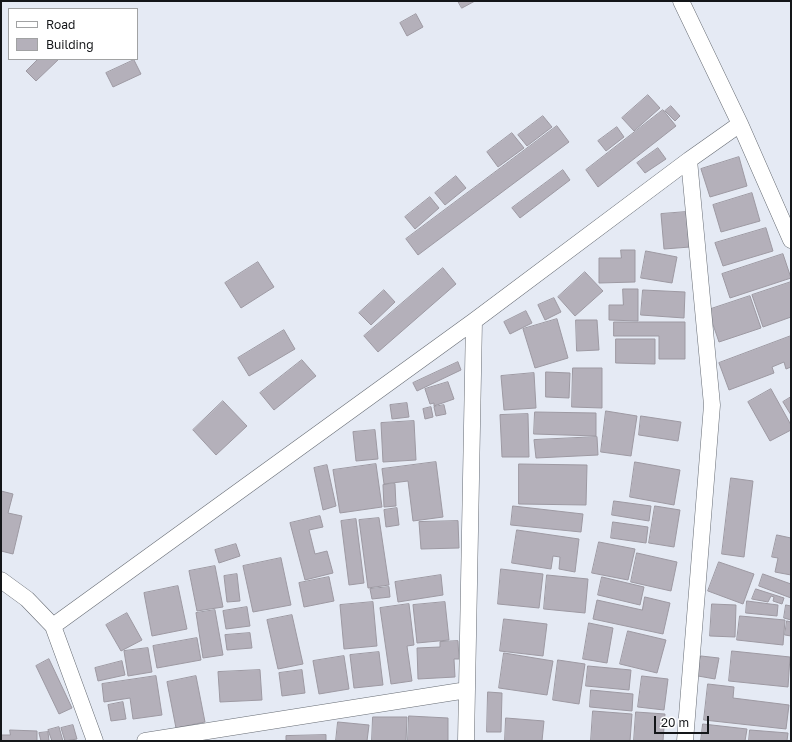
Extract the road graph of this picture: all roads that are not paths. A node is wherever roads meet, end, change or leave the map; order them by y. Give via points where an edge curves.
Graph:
1 (681, 1) edge
2 (740, 124) junction
3 (689, 160) junction
4 (791, 240) edge
5 (474, 321) junction
6 (1, 580) edge
7 (53, 626) junction
8 (467, 690) junction
9 (95, 741) edge
10 (145, 741) edge
11 (466, 741) edge
12 (685, 741) edge

1 - 2 street
2 - 3 street
2 - 4 street
3 - 5 street
3 - 12 street via 712,405
5 - 7 street
5 - 8 street
6 - 7 street via 27,599
7 - 9 street
8 - 10 street
8 - 11 street

